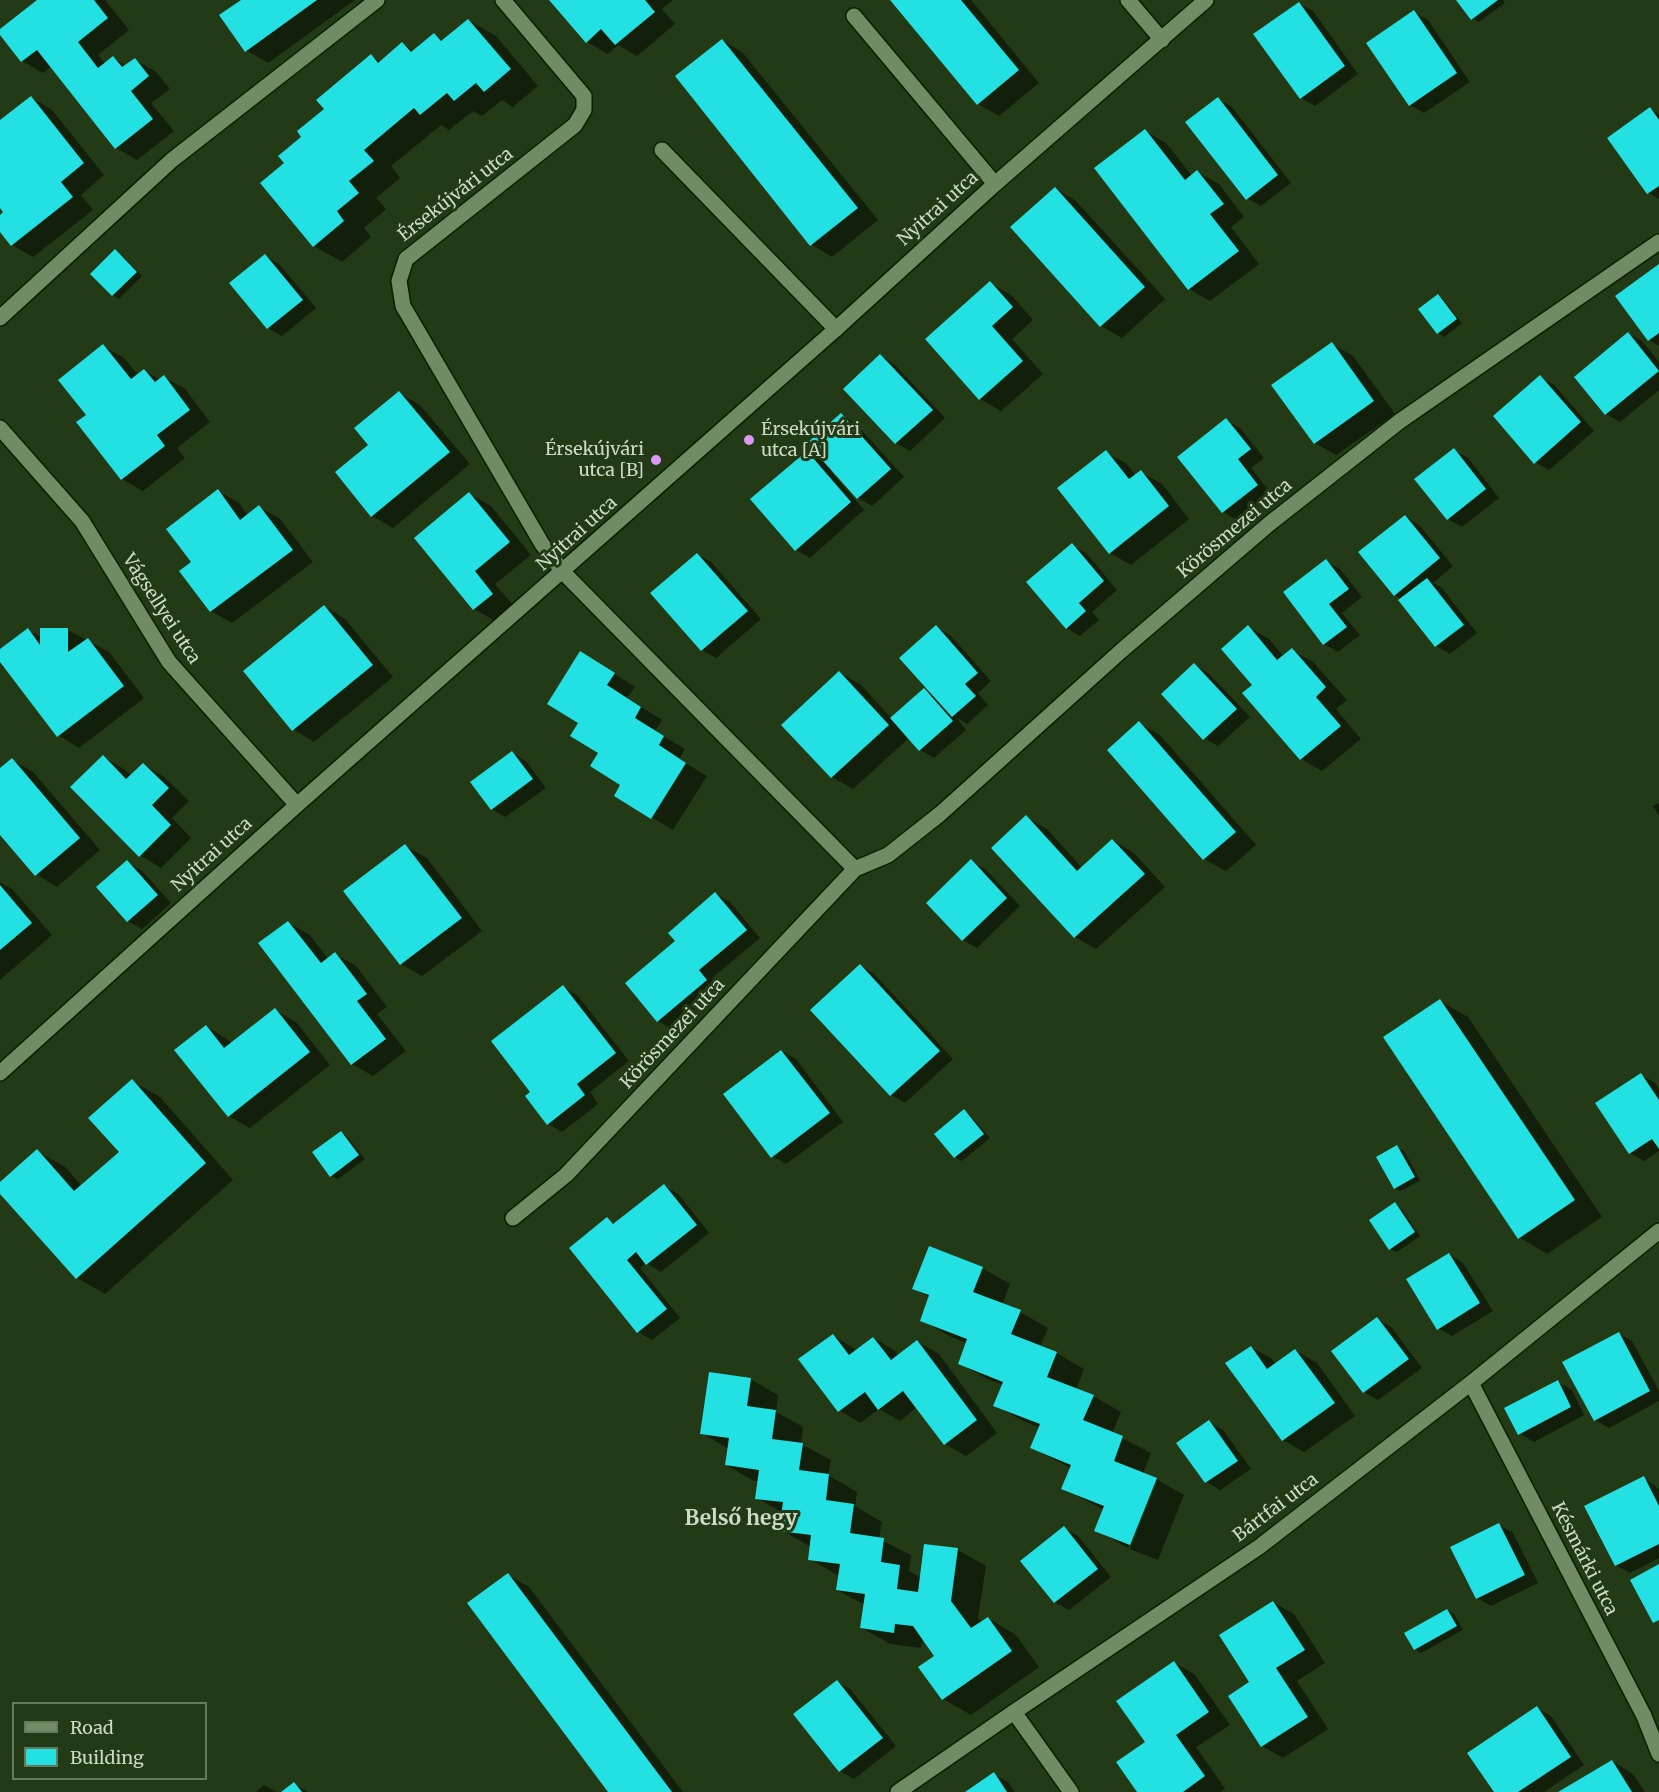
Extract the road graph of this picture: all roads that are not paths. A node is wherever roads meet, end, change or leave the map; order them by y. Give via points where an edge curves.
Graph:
1 (377, 0) edge
2 (503, 0) edge
3 (1128, 0) edge
4 (1206, 0) edge
5 (854, 16) dead end
6 (1162, 40) junction
7 (662, 150) dead end
8 (995, 184) junction
9 (1659, 242) edge
10 (0, 318) edge
11 (836, 329) junction
12 (0, 428) edge
13 (563, 572) junction
14 (297, 805) junction
15 (855, 869) junction
16 (0, 1073) edge
17 (513, 1218) dead end
18 (1659, 1231) edge
19 (1471, 1383) junction
20 (1014, 1712) junction
21 (1659, 1754) edge
22 (898, 1792) edge
23 (1071, 1792) edge

1 - 10 street via 172,160
2 - 13 street, Érsekújvári utca via 584,96 584,110 575,125 406,259 399,281 403,306 542,544
3 - 6 street
4 - 6 street, Nyitrai utca
5 - 8 street
6 - 8 street, Nyitrai utca
7 - 11 street
8 - 11 street, Nyitrai utca
9 - 15 street, Körösmezei utca via 1400,421 1269,524 940,814 888,855
11 - 13 street, Nyitrai utca
12 - 14 street, Vágsellyei utca via 82,521 169,663
13 - 14 street, Nyitrai utca
13 - 15 street
14 - 16 street, Nyitrai utca
15 - 17 street, Körösmezei utca via 566,1175
18 - 19 street, Bártfai utca
19 - 20 street, Bártfai utca via 1259,1547
19 - 21 street, Késmárki utca via 1644,1716
20 - 22 street, Bártfai utca
20 - 23 street

